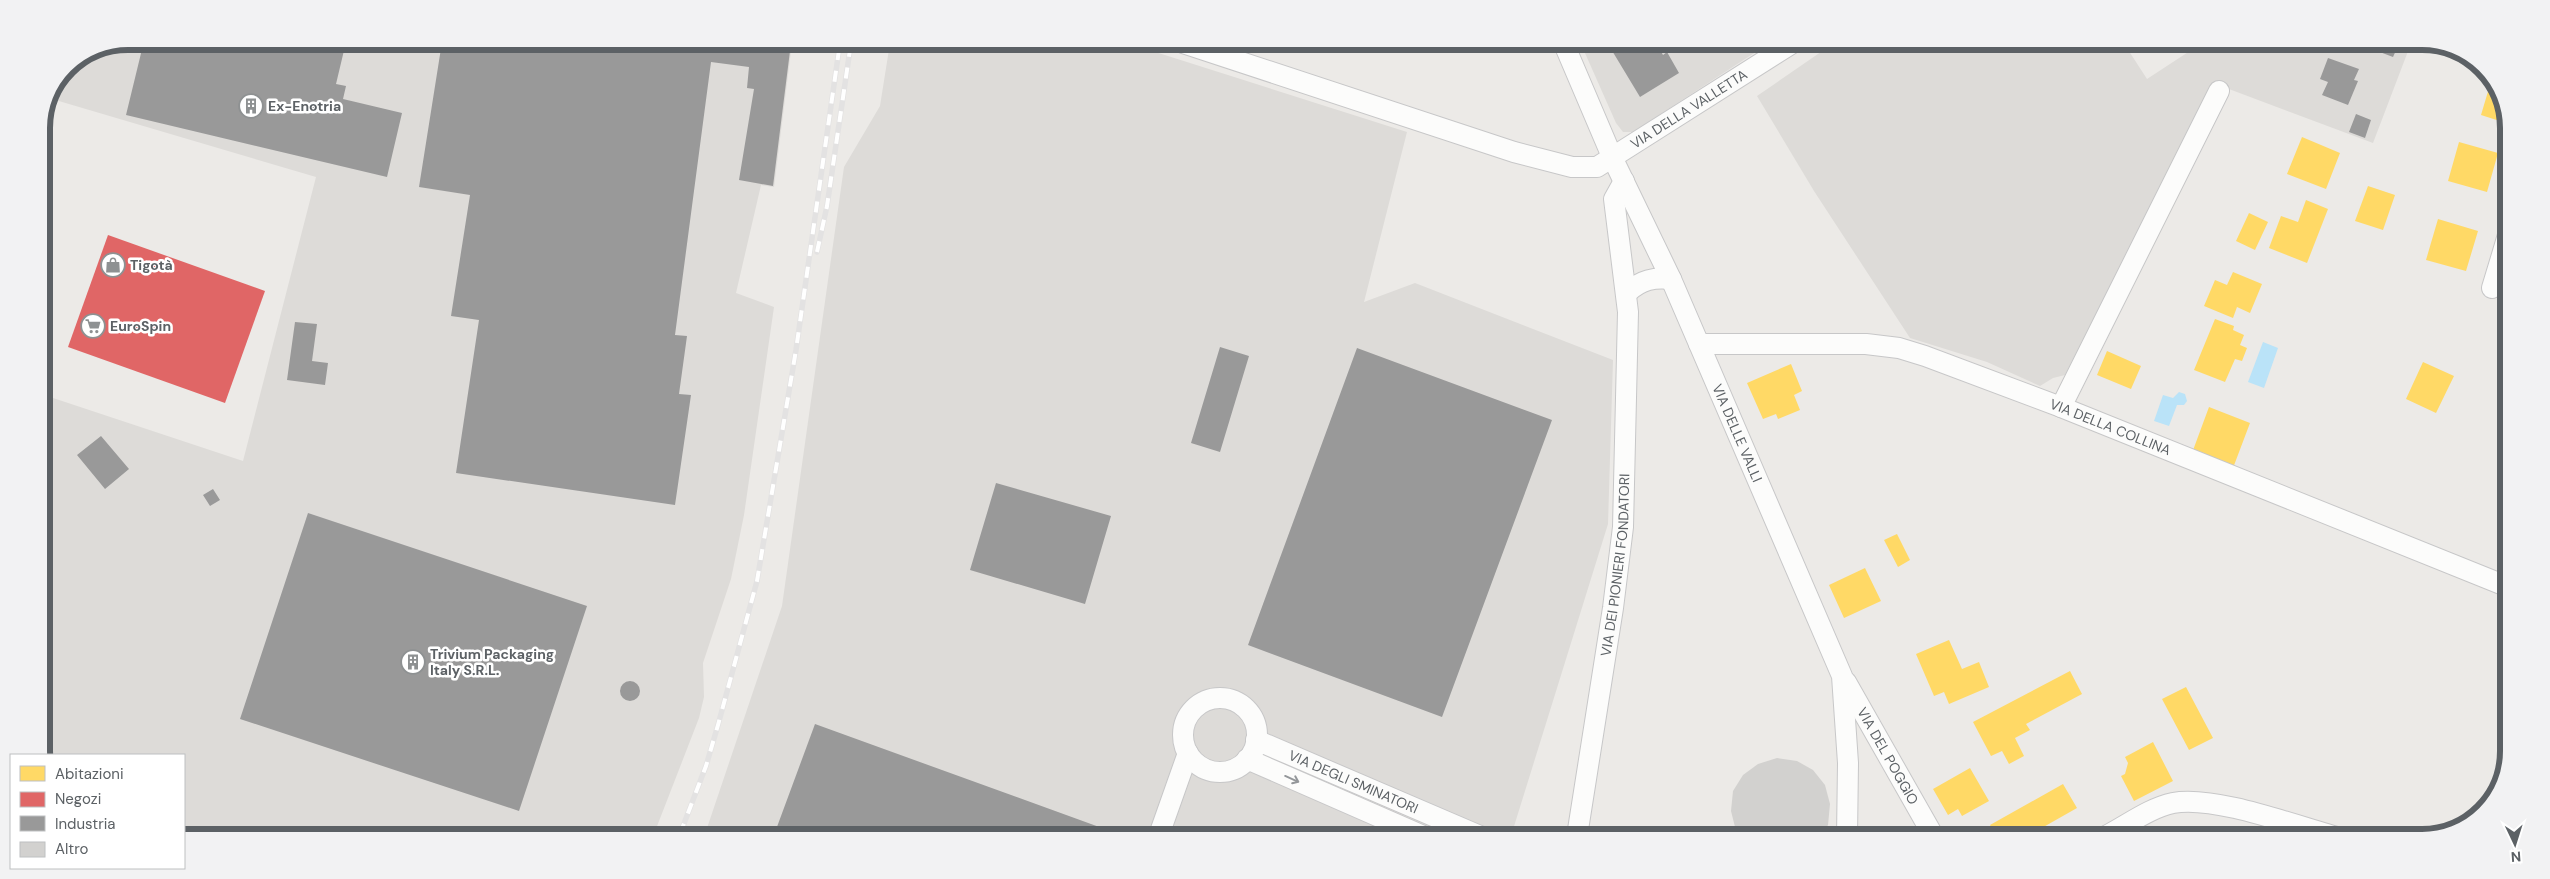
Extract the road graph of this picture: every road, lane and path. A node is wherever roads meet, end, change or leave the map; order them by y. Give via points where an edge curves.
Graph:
1 (1204, 50) edge
2 (1567, 50) edge
3 (1782, 50) edge
4 (2219, 91) dead end
5 (1613, 159) junction
6 (1624, 181) junction
7 (2500, 262) edge
8 (1671, 279) junction
9 (2492, 288) dead end
10 (1628, 292) junction
11 (1699, 344) junction
12 (2061, 407) junction
13 (2500, 584) edge
14 (1842, 676) junction
15 (1256, 740) junction
16 (1188, 753) junction
17 (1247, 759) junction
18 (1161, 829) edge
19 (1407, 829) edge
20 (1464, 829) edge
21 (1578, 829) edge
22 (1847, 829) edge
23 (1929, 829) edge
24 (2119, 829) edge
25 (2307, 829) edge

1 - 5 street, VIA DELLA VALLETTA via 1552,164 1597,167
2 - 5 street, VIA DELLE VALLI
3 - 5 street, VIA DELLA VALLETTA
4 - 12 street
5 - 6 street, VIA DELLE VALLI
6 - 8 street, VIA DELLE VALLI
6 - 10 street, VIA DEI PIONIERI FONDATORI via 1614,199
7 - 9 street
8 - 10 street via 1650,279
8 - 11 street, VIA DELLE VALLI
10 - 21 street, VIA DEI PIONIERI FONDATORI via 1622,535
11 - 12 street, VIA DELLA COLLINA via 1866,344 1899,348 1956,366
11 - 14 street, VIA DELLE VALLI
12 - 13 street, VIA DELLA COLLINA
14 - 22 street, VIA DELLE VALLI via 1848,755
14 - 23 street, VIA DEL POGGIO
15 - 16 street via 1252,715 1232,700 1219,698 1201,703 1187,717 1183,741
15 - 17 street
15 - 20 street, VIA DEGLI SMINATORI
16 - 17 street via 1200,765 1216,771 1238,766
16 - 18 street
17 -> 19 street, VIA DEGLI SMINATORI
24 - 25 street via 2161,807 2192,801 2217,804

